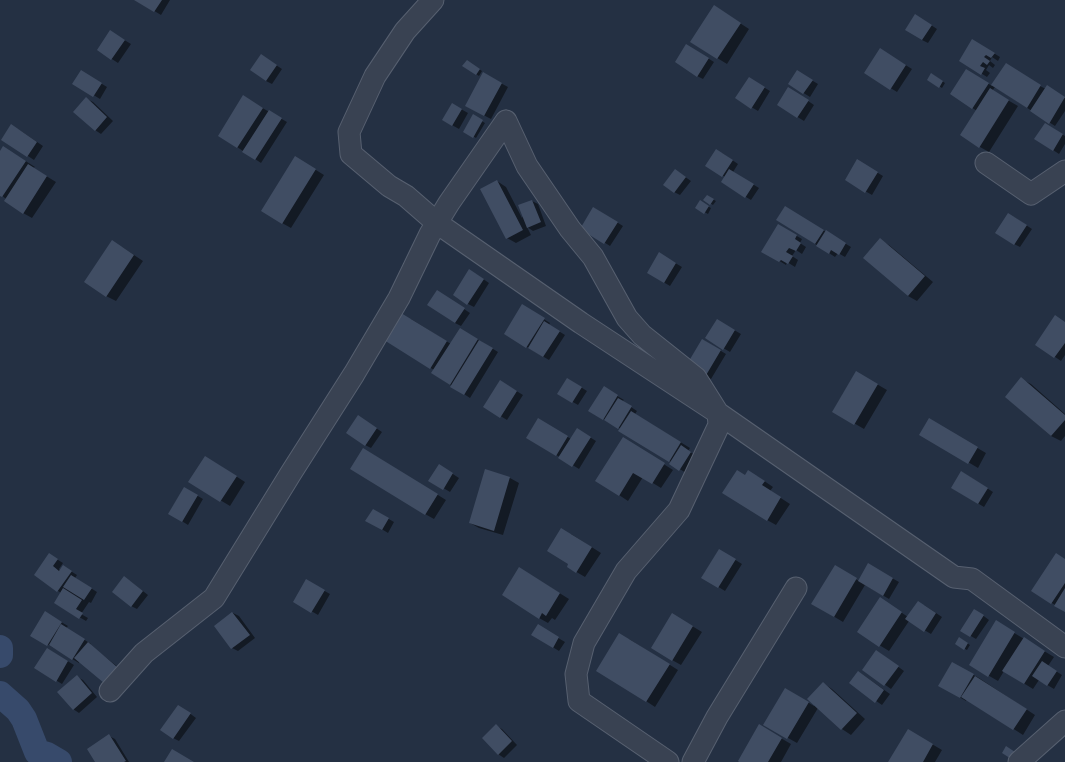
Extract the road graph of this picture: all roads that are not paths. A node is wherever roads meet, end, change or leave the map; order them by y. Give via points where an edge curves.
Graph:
1 (432, 0) edge
2 (986, 163) dead end
3 (1065, 170) edge
4 (437, 223) junction
5 (718, 413) junction
6 (796, 588) dead end
7 (1065, 647) edge
8 (110, 691) dead end
9 (1065, 721) edge
10 (668, 762) edge
11 (693, 762) edge
12 (1019, 762) edge

1 - 4 street via 405,31 375,76 349,132 351,154
2 - 3 street via 1031,194
4 - 5 street via 581,323
4 - 5 street via 506,121 526,166 593,257 627,318 642,335 696,378
4 - 8 street via 399,298 354,374 214,598 144,652
5 - 7 street via 954,577 972,580
5 - 10 street via 719,425 679,510 626,571 584,643 576,674 579,701
6 - 11 street via 717,717
9 - 12 street

